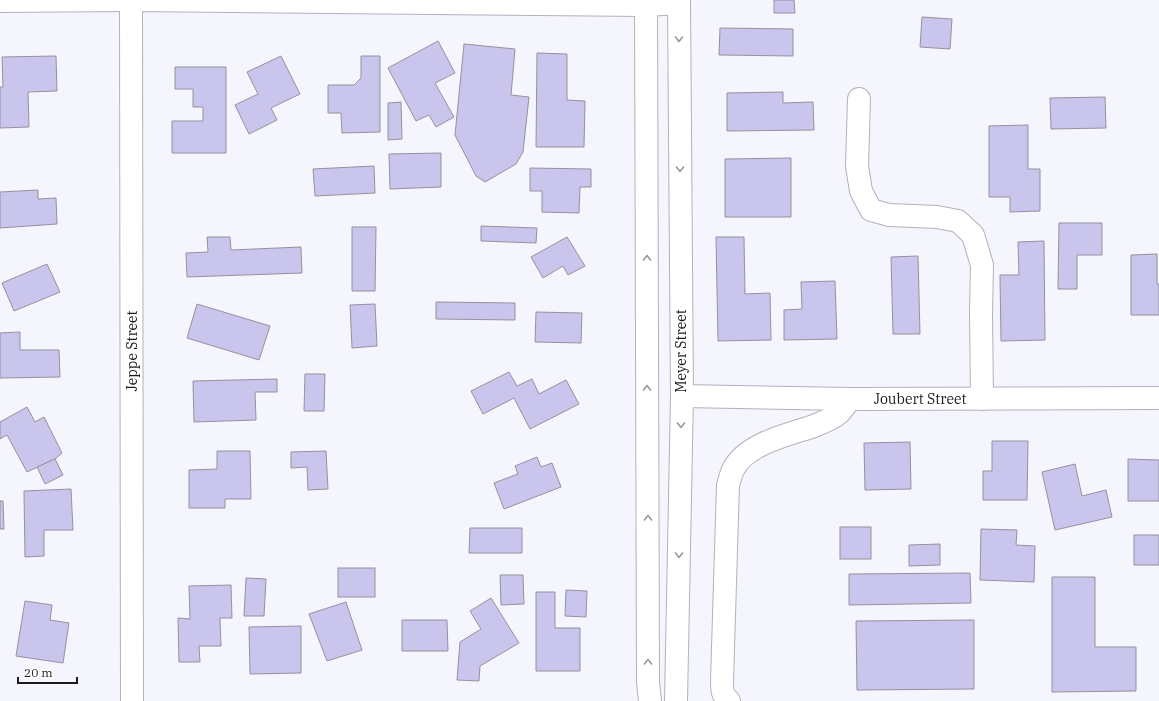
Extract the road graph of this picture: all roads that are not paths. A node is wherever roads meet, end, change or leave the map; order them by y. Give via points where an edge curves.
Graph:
1 (131, 0) edge
2 (0, 1) edge
3 (646, 2) edge
4 (679, 2) edge
5 (859, 99) dead end
6 (682, 396) junction
7 (1159, 398) edge
8 (850, 399) junction
9 (982, 399) junction
10 (132, 701) edge
11 (650, 701) edge
12 (676, 701) edge
13 (729, 701) edge

1 - 2 street
1 - 3 street
1 - 10 street, Jeppe Street
3 - 4 street
11 -> 3 street
4 -> 6 street, Meyer Street
5 - 9 street via 857,166 861,190 871,210 958,221 973,235 982,265
6 - 8 street, Joubert Street
6 -> 12 street, Meyer Street
7 - 9 street, Joubert Street
8 - 9 street, Joubert Street
8 - 13 street via 839,413 827,421 751,451 735,466 731,475 728,485 722,681 723,693

